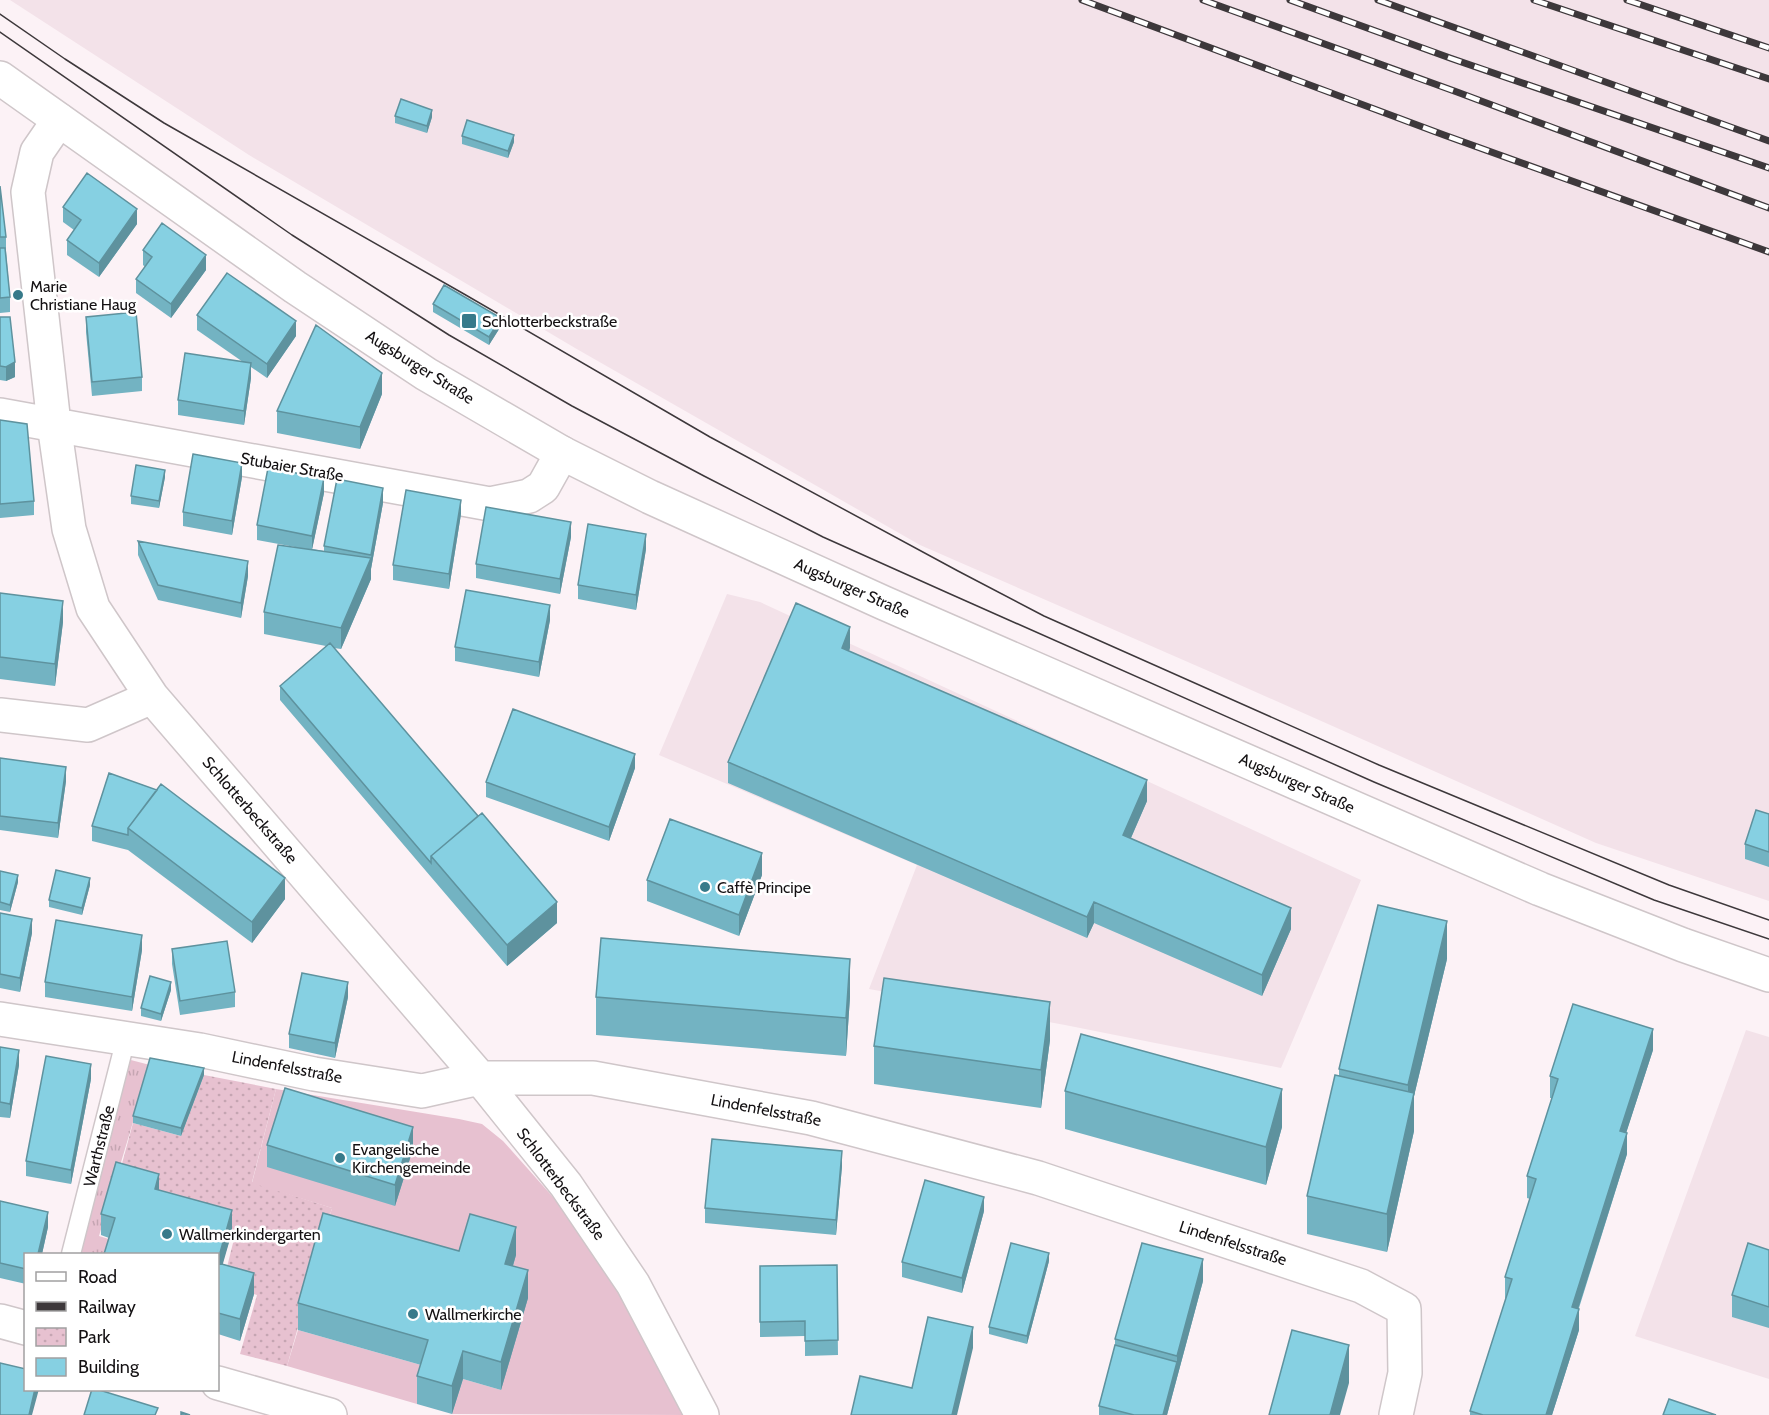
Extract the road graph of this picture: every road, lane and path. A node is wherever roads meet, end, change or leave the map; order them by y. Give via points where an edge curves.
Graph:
1 (0, 78) edge
2 (59, 120) junction
3 (0, 415) edge
4 (54, 424) junction
5 (562, 453) junction
6 (152, 697) junction
7 (0, 715) edge
8 (1769, 975) edge
9 (0, 1019) edge
10 (126, 1038) junction
11 (480, 1078) junction
12 (71, 1253) edge
13 (0, 1321) edge
14 (24, 1327) edge
15 (219, 1383) edge
16 (290, 1410) edge
17 (330, 1415) edge
18 (702, 1415) edge
19 (1396, 1415) edge

1 - 2 street, Augsburger Straße
2 - 4 street, Schlotterbeckstraße via 37,152 28,192
2 - 5 street, Augsburger Straße via 323,306 426,374
3 - 4 street, Stubaier Straße
4 - 5 street, Stubaier Straße via 490,504 529,495 543,487
4 - 6 street, Schlotterbeckstraße via 69,529 93,608
5 - 8 street, Augsburger Straße via 767,551 1540,889
6 - 7 street via 88,725
6 - 11 street, Schlotterbeckstraße
9 - 10 street, Lindenfelsstraße
10 - 11 street, Lindenfelsstraße via 422,1091
10 - 12 lane, Warthstraße
11 - 18 street, Schlotterbeckstraße via 566,1185 626,1274
11 - 19 street, Lindenfelsstraße via 593,1078 811,1118 1038,1178 1361,1286 1404,1309 1405,1373
13 - 14 street
15 - 16 street
16 - 17 street

